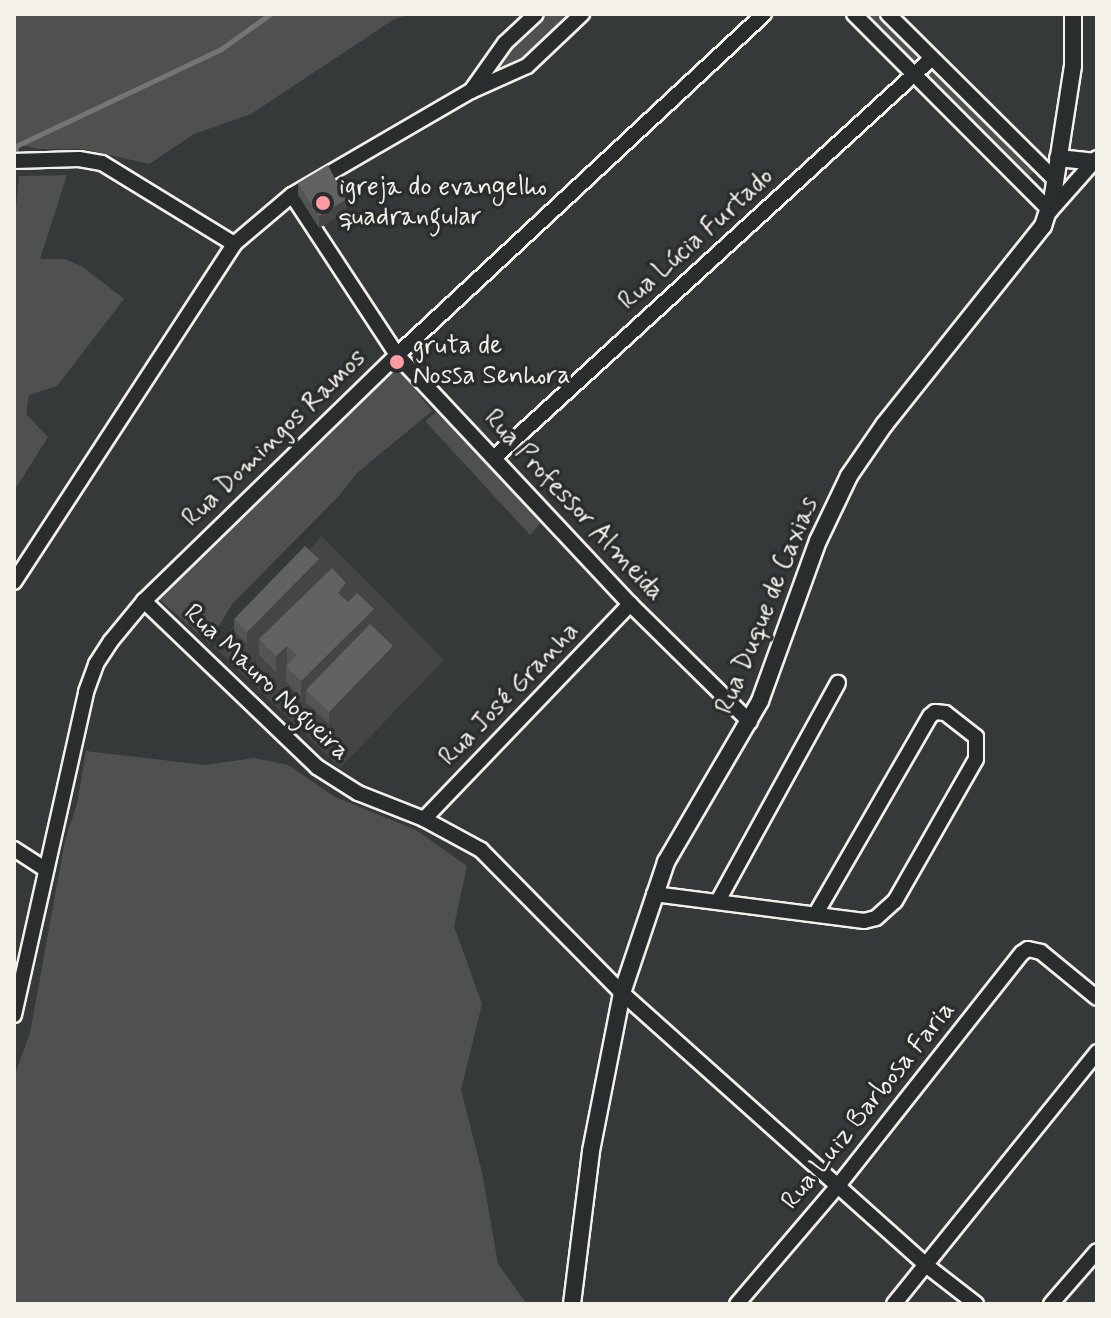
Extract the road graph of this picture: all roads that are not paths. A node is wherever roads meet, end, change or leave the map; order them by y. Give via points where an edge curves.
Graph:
1 (536, 14) edge
2 (582, 14) edge
3 (764, 14) edge
4 (854, 14) edge
5 (888, 14) edge
6 (1073, 14) edge
7 (932, 58) junction
8 (913, 75) junction
9 (471, 91) junction
10 (1058, 158) junction
11 (1095, 160) edge
12 (18, 161) edge
13 (1055, 180) junction
14 (292, 195) junction
15 (1050, 211) junction
16 (234, 244) junction
17 (397, 355) junction
18 (494, 458) junction
19 (14, 582) edge
20 (144, 601) junction
21 (630, 604) junction
22 (838, 683) dead end
23 (750, 722) junction
24 (424, 819) junction
25 (14, 849) edge
26 (46, 870) junction
27 (654, 894) junction
28 (718, 901) junction
29 (817, 912) junction
30 (622, 993) junction
31 (1097, 998) edge
32 (14, 1015) edge
33 (1097, 1052) edge
34 (837, 1187) junction
35 (1097, 1251) edge
36 (927, 1266) junction
37 (572, 1304) edge
38 (737, 1304) edge
39 (894, 1304) edge
40 (976, 1304) edge
41 (1051, 1304) edge

1 - 9 street via 505,43
2 - 9 street via 527,66
3 - 17 street, Rua Domingos Ramos
4 - 8 street
5 - 7 street
6 - 10 street, Rua Duque de Caxias via 1073,66
7 - 8 street, Rua Lúcia Furtado
7 - 13 street
8 - 15 street
8 - 18 street, Rua Lúcia Furtado
9 - 14 street
10 - 11 street
10 - 13 street, Rua Duque de Caxias
11 - 15 street
12 - 16 street via 102,163
13 - 15 street, Rua Duque de Caxias
14 - 16 street
14 - 17 street, Rua Professor Almeida
15 - 23 street, Rua Duque de Caxias via 1036,238 849,476 818,541
16 - 19 street
17 - 18 street, Rua Professor Almeida
17 - 20 street, Rua Domingos Ramos
18 - 21 street, Rua Professor Almeida
20 - 24 street, Rua Mauro Nogueira via 317,767 358,793
20 - 26 street, Rua Domingos Ramos via 96,664
21 - 23 street, Rua Professor Almeida
21 - 24 street, Rua José Granha
22 - 28 street
23 - 27 street, Rua Duque de Caxias via 679,833
24 - 30 street, Rua Mauro Nogueira via 481,850
25 - 26 street
26 - 32 street, Rua Domingos Ramos
27 - 28 street
27 - 30 street, Rua Duque de Caxias
28 - 29 street
29 - 29 street via 864,921 895,901 979,752 976,737 945,713 930,716
30 - 34 street, Rua Mauro Nogueira
30 - 37 street, Rua Duque de Caxias via 591,1151
31 - 34 street, Rua Luiz Barbosa Faria via 1041,952 1022,953
33 - 36 street
34 - 36 street, Rua Mauro Nogueira
34 - 38 street, Rua Luiz Barbosa Faria
35 - 41 street
36 - 39 street
36 - 40 street, Rua Mauro Nogueira

